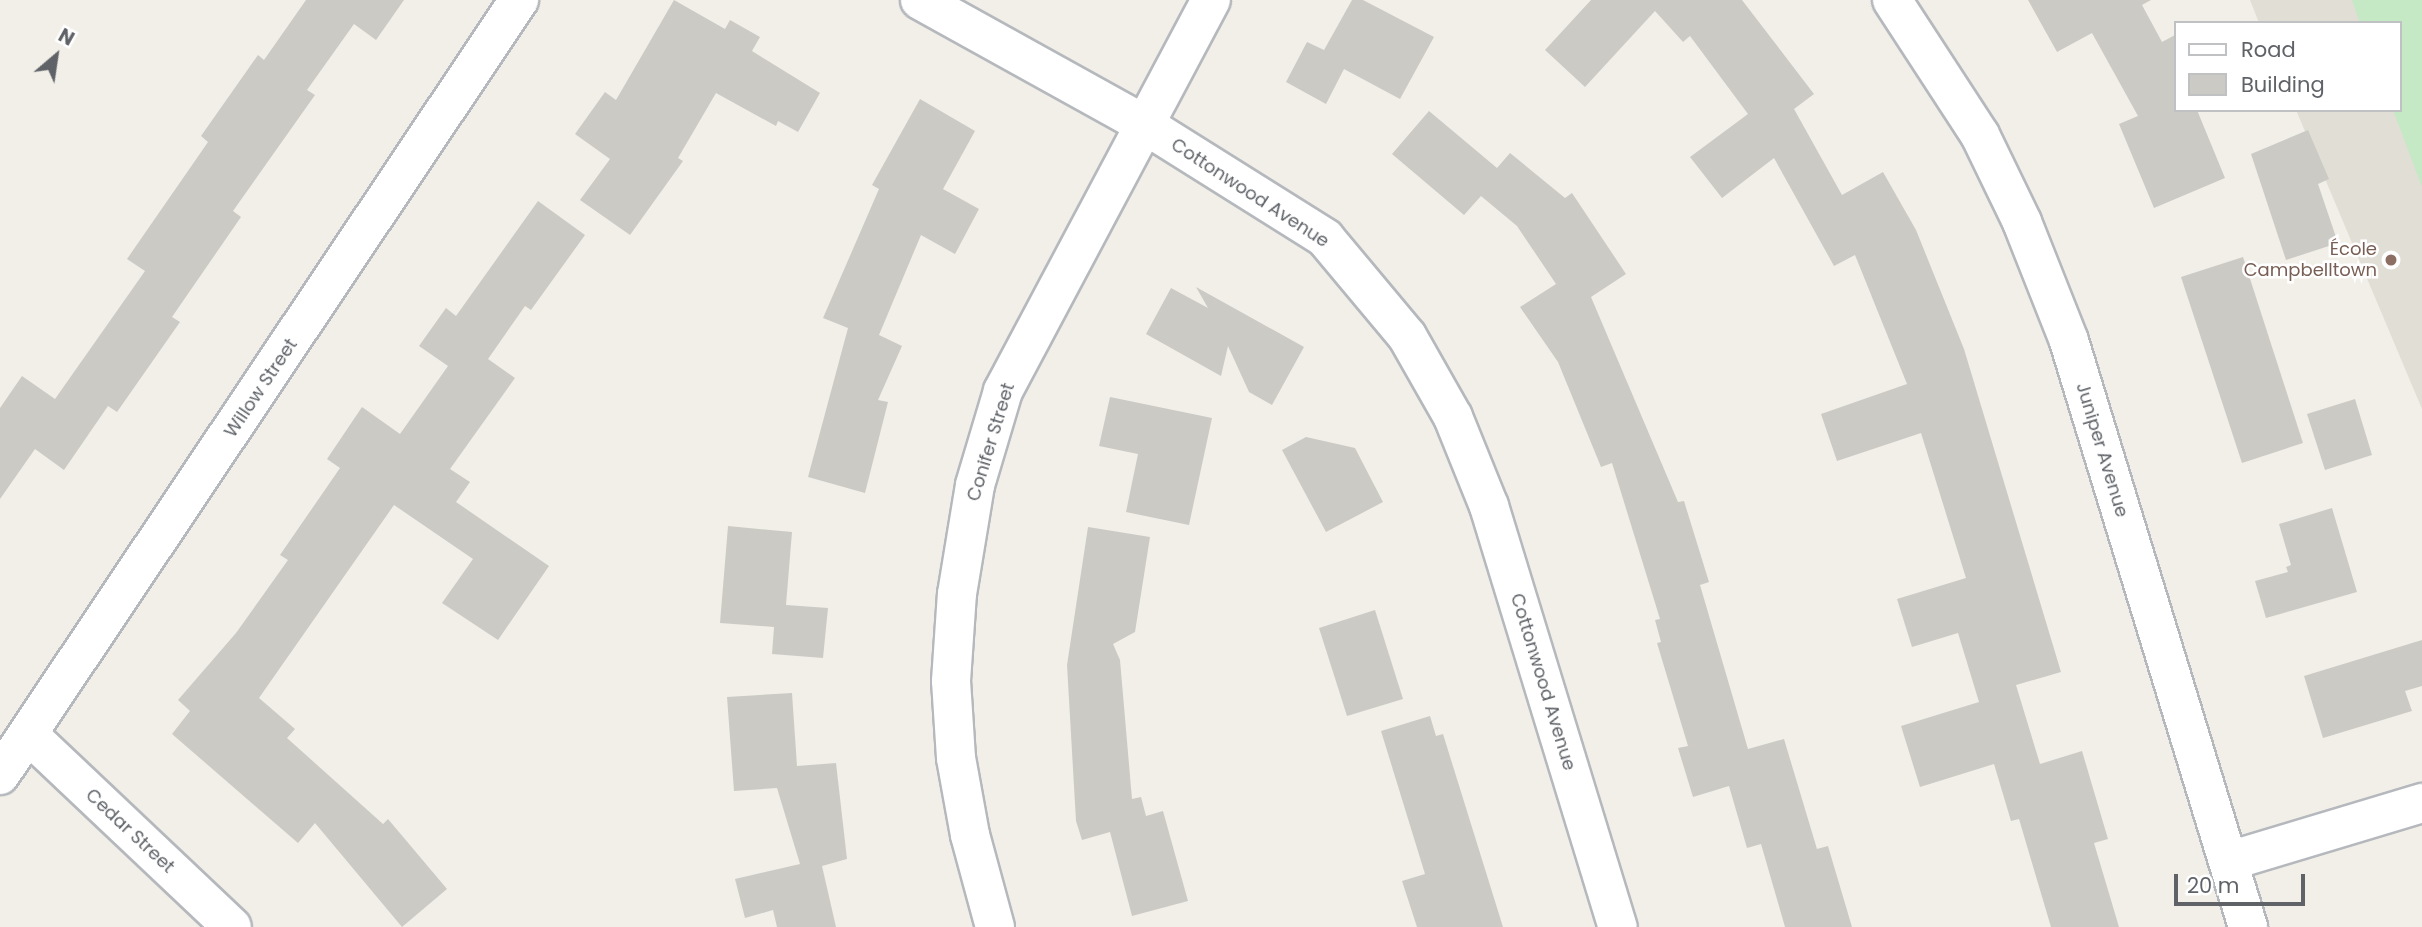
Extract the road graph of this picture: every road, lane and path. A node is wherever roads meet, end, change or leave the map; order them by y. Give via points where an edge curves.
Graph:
1 (519, 0) edge
2 (920, 0) edge
3 (1211, 0) edge
4 (1892, 0) edge
5 (1142, 123) junction
6 (29, 736) junction
7 (0, 775) edge
8 (2422, 803) edge
9 (2229, 861) junction
10 (232, 927) edge
11 (995, 927) edge
12 (1618, 927) edge
13 (2248, 927) edge

1 - 6 street, Willow Street
2 - 5 street, Cottonwood Avenue
3 - 5 street, Conifer Street
4 - 9 street, Juniper Avenue via 1980,135 2046,282 2069,341
5 - 11 street, Conifer Street via 1003,391 975,485 957,594 951,681 956,758 970,835
5 - 12 street, Cottonwood Avenue via 1325,238 1407,336 1452,417 1489,506
6 - 7 street, Willow Street
6 - 10 street, Cedar Street
8 - 9 street
9 - 13 street, Juniper Avenue

